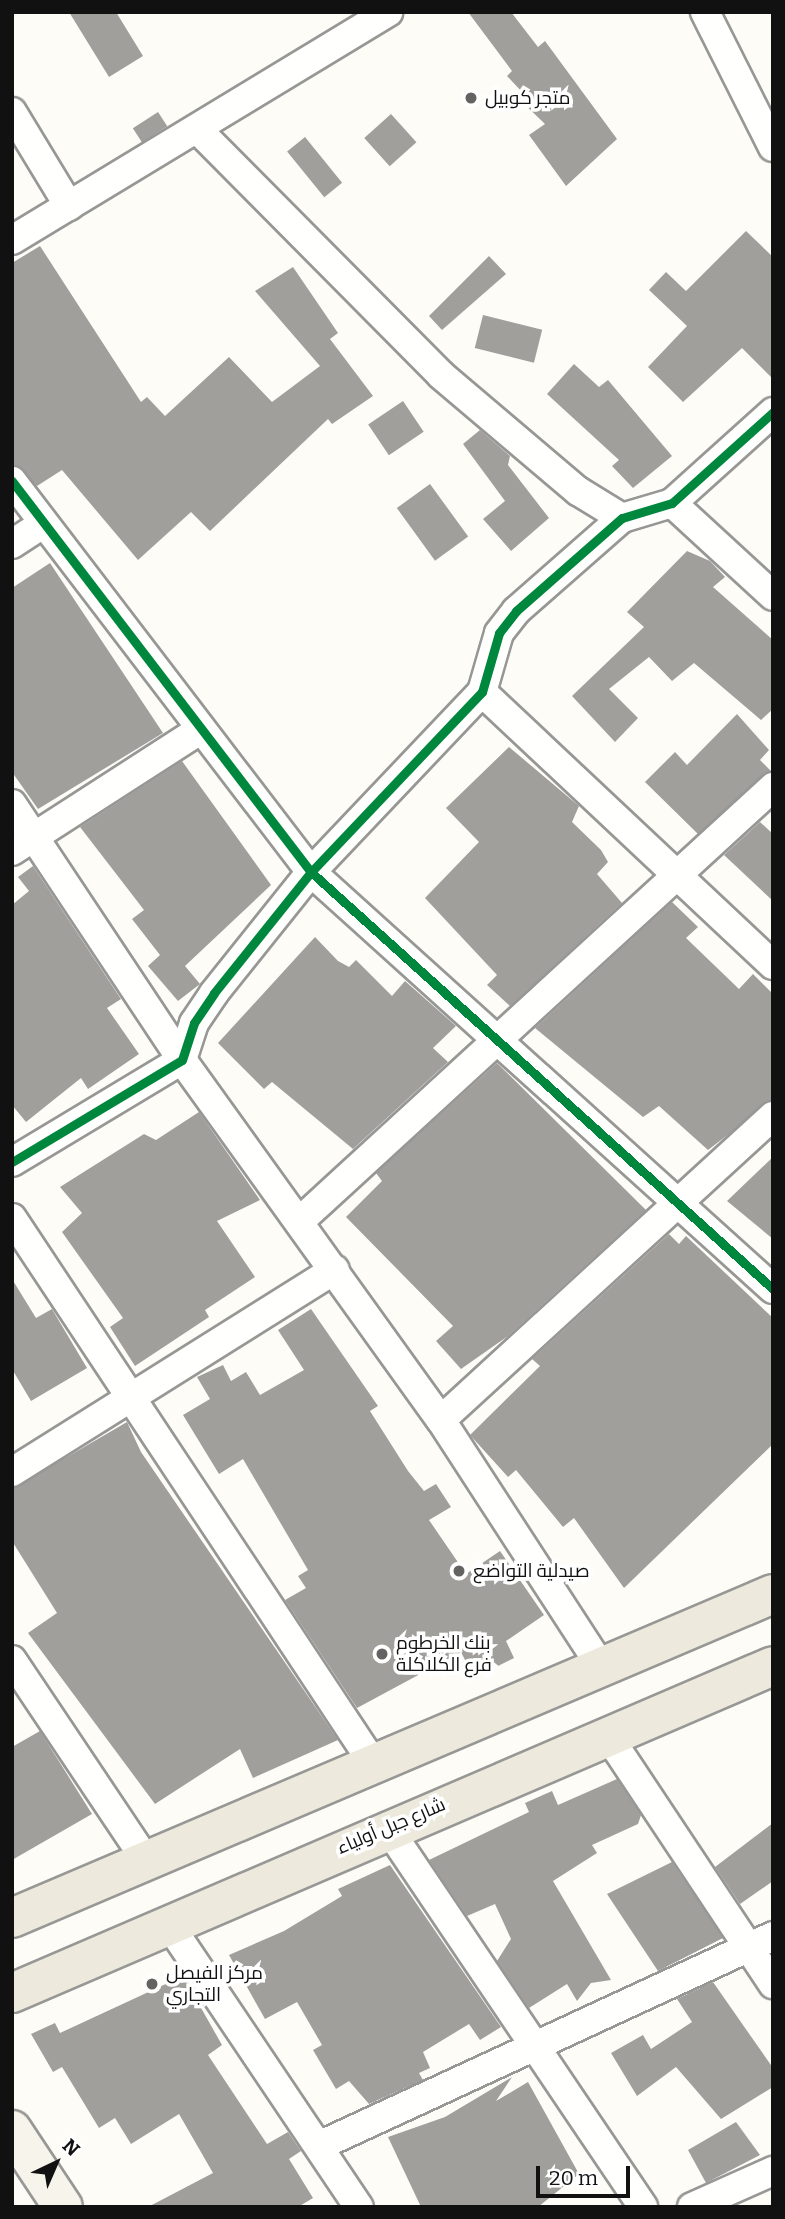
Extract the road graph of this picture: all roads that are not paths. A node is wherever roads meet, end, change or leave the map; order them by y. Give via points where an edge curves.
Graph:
1 (388, 12) edge
2 (705, 12) edge
3 (12, 112) edge
4 (198, 130) junction
5 (773, 147) edge
6 (69, 206) junction
7 (12, 240) edge
8 (773, 412) edge
9 (12, 481) edge
10 (672, 503) junction
11 (622, 518) junction
12 (43, 524) junction
13 (12, 544) edge
14 (773, 596) edge
15 (482, 692) junction
16 (201, 729) junction
17 (773, 787) edge
18 (12, 804) edge
19 (23, 845) edge
20 (311, 872) junction
21 (674, 878) junction
22 (773, 965) edge
23 (494, 1043) junction
24 (182, 1060) junction
25 (773, 1116) edge
26 (12, 1162) edge
27 (680, 1204) junction
28 (12, 1218) edge
29 (301, 1220) junction
30 (335, 1269) junction
31 (773, 1289) edge
32 (130, 1402) junction
33 (441, 1420) junction
34 (12, 1472) edge
35 (773, 1594) edge
36 (12, 1660) edge
37 (600, 1665) junction
38 (773, 1666) edge
39 (608, 1736) junction
40 (372, 1760) junction
41 (387, 1827) junction
42 (146, 1860) junction
43 (12, 1918) edge
44 (168, 1923) junction
45 (773, 1936) edge
46 (747, 1948) junction
47 (773, 1984) edge
48 (12, 1993) edge
49 (531, 2046) junction
50 (12, 2130) edge
51 (321, 2146) junction
52 (773, 2171) edge
53 (62, 2207) edge
54 (359, 2207) edge
55 (643, 2207) edge
56 (692, 2207) edge

1 - 4 street
2 - 5 street
3 - 6 street
4 - 6 street
4 - 11 street via 441,375 561,477
6 - 7 street
8 - 10 street
9 - 12 street
10 - 11 street
10 - 14 street
11 - 15 street via 499,633
12 - 13 street
12 - 16 street
15 - 20 street
15 - 21 street
16 - 19 street
16 - 20 street
17 - 21 street
18 - 19 street
19 - 24 street
20 - 23 street
20 - 24 street via 214,993 194,1023
21 - 22 street
21 - 23 street
23 - 27 street
23 - 29 street
24 - 26 street
24 - 29 street
25 - 27 street
27 - 31 street
27 - 33 street
28 - 32 street
29 - 30 street
30 - 32 street
30 - 33 street
32 - 34 street
32 - 40 street
33 - 37 street
35 - 37 main road
36 - 42 street
37 - 40 main road
38 - 39 main road, شارع جبل أولياء
39 - 41 main road, شارع جبل أولياء
39 - 46 street
40 - 42 main road
41 - 44 main road, شارع جبل أولياء
41 - 49 street
42 - 43 main road
44 - 48 main road, شارع جبل أولياء
44 - 51 street
45 - 46 street
46 - 47 street
46 - 49 street
49 - 51 street
49 - 55 street
50 - 53 street
51 - 54 street
52 - 56 street

